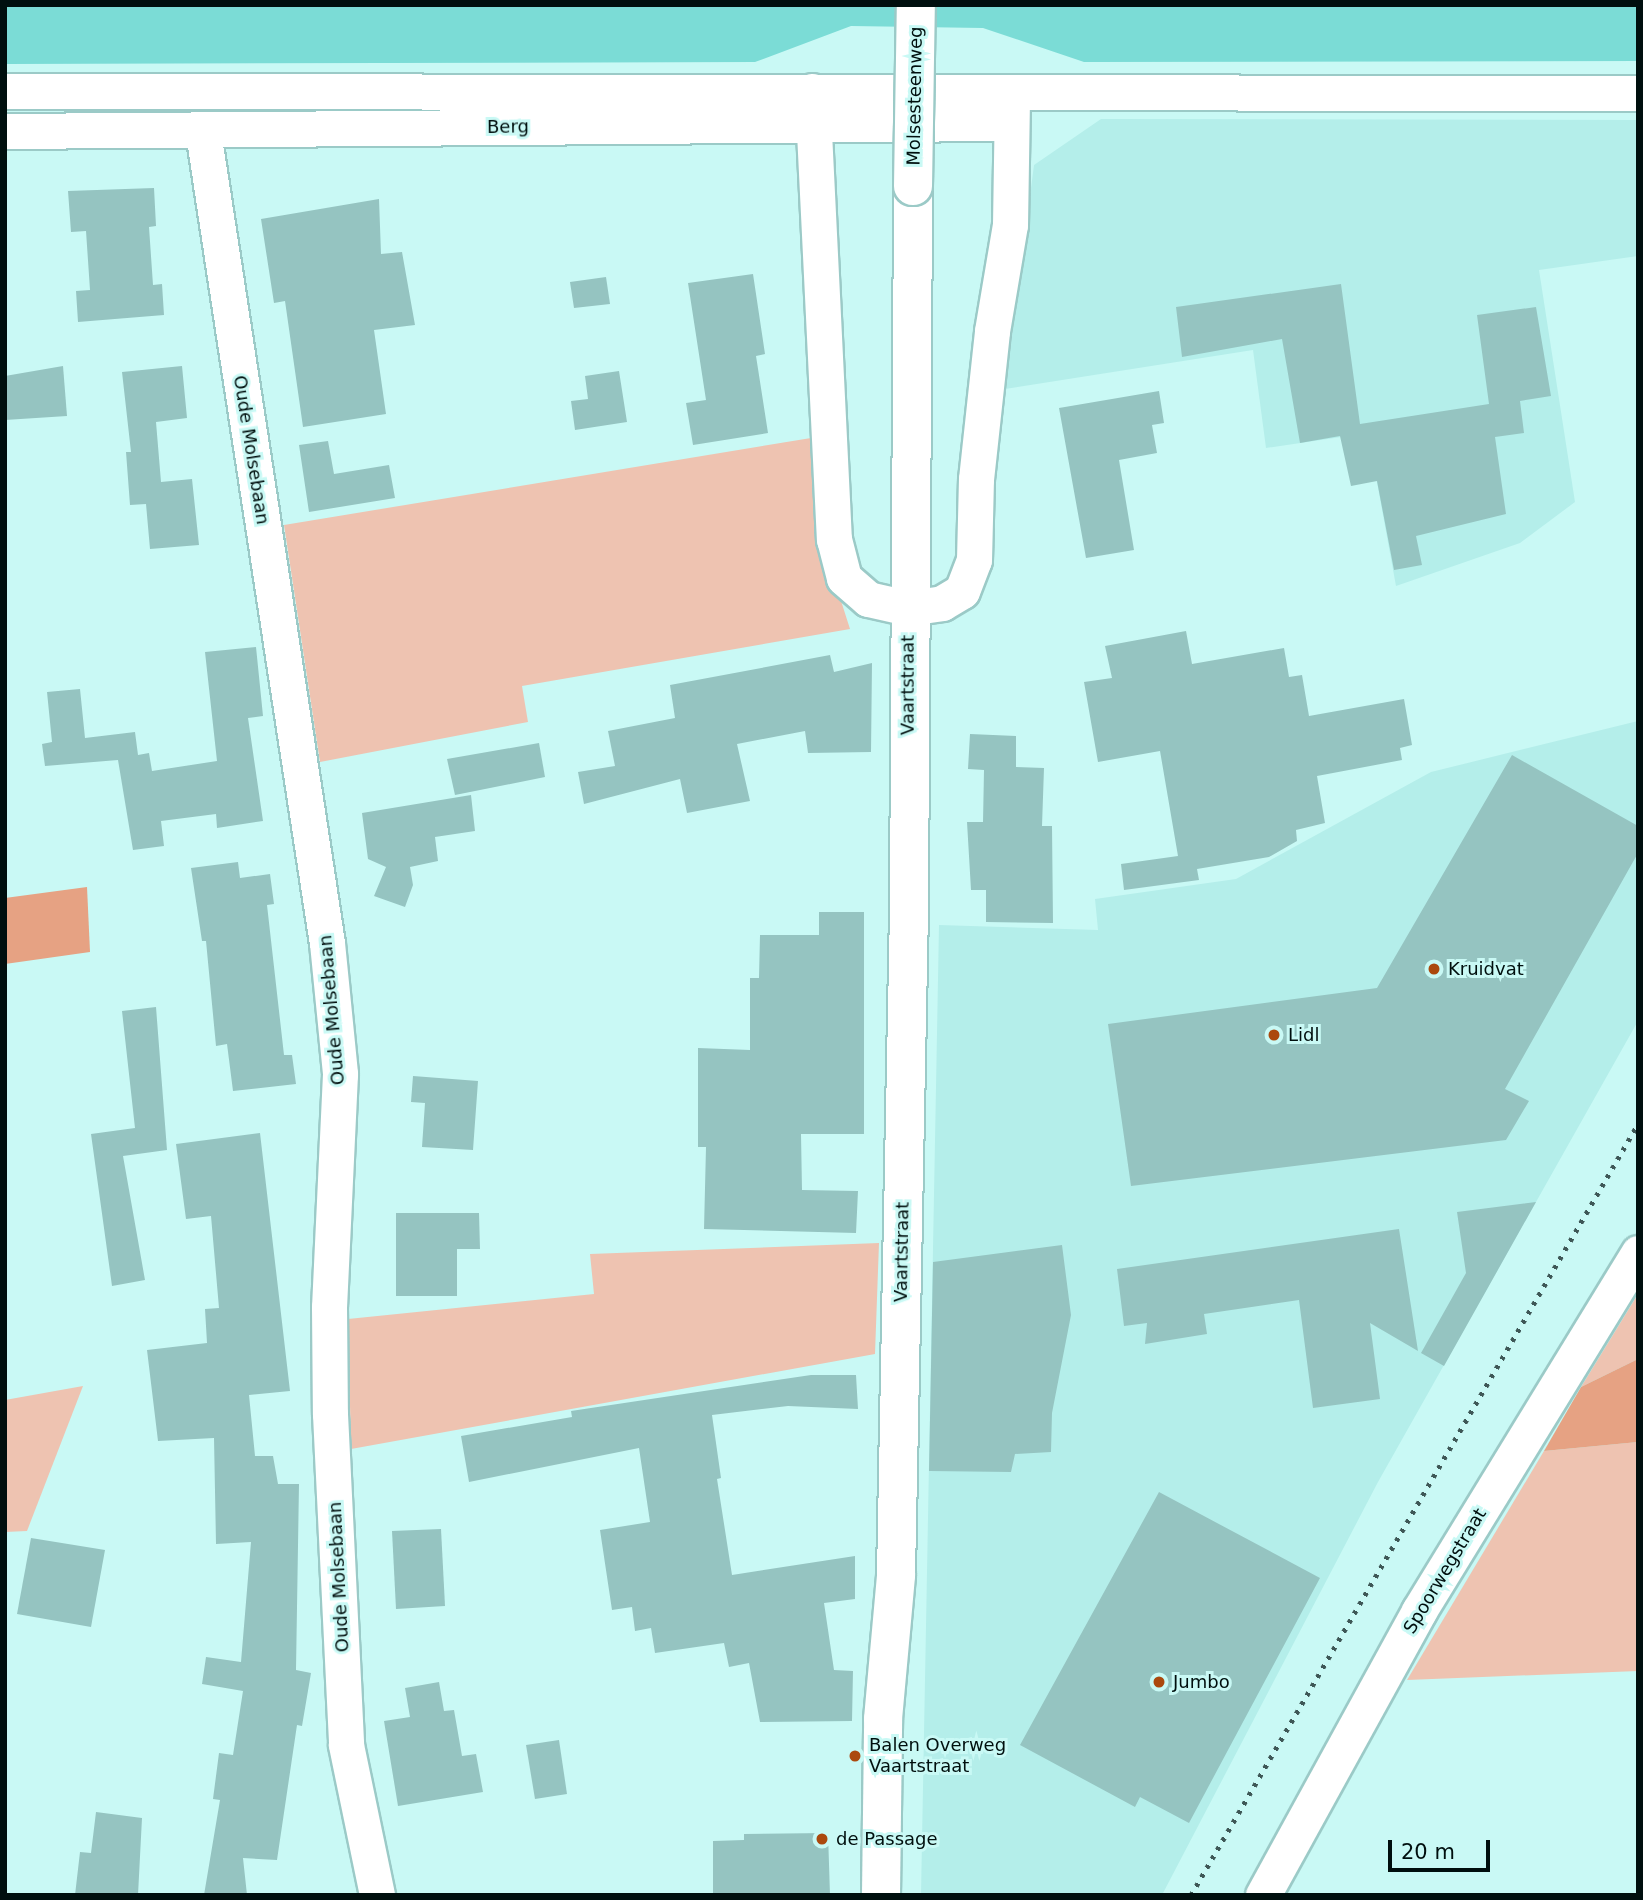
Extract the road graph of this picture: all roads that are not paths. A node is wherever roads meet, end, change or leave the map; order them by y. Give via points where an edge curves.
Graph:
1 (916, 5) edge
2 (5, 91) edge
3 (1638, 93) edge
4 (813, 107) junction
5 (1011, 107) junction
6 (5, 131) edge
7 (202, 132) junction
8 (913, 186) joint
9 (908, 608) junction
10 (1638, 1253) edge
11 (377, 1895) edge
12 (881, 1895) edge
13 (1263, 1895) edge

1 - 8 main road, Molsesteenweg, bridge
2 - 4 street
3 - 5 street, Berg
4 - 5 street, Berg
4 - 7 street, Berg
4 - 9 street via 834,539 844,578 868,598
5 - 9 street via 1010,225 990,344 974,560 962,591 942,603
6 - 7 street, Berg
7 - 11 street, Oude Molsebaan via 327,943 339,1061 330,1414 346,1745
8 - 9 main road, Vaartstraat
9 - 12 main road, Vaartstraat via 909,910 898,1490 883,1719
10 - 13 street, Spoorwegstraat via 1419,1611

